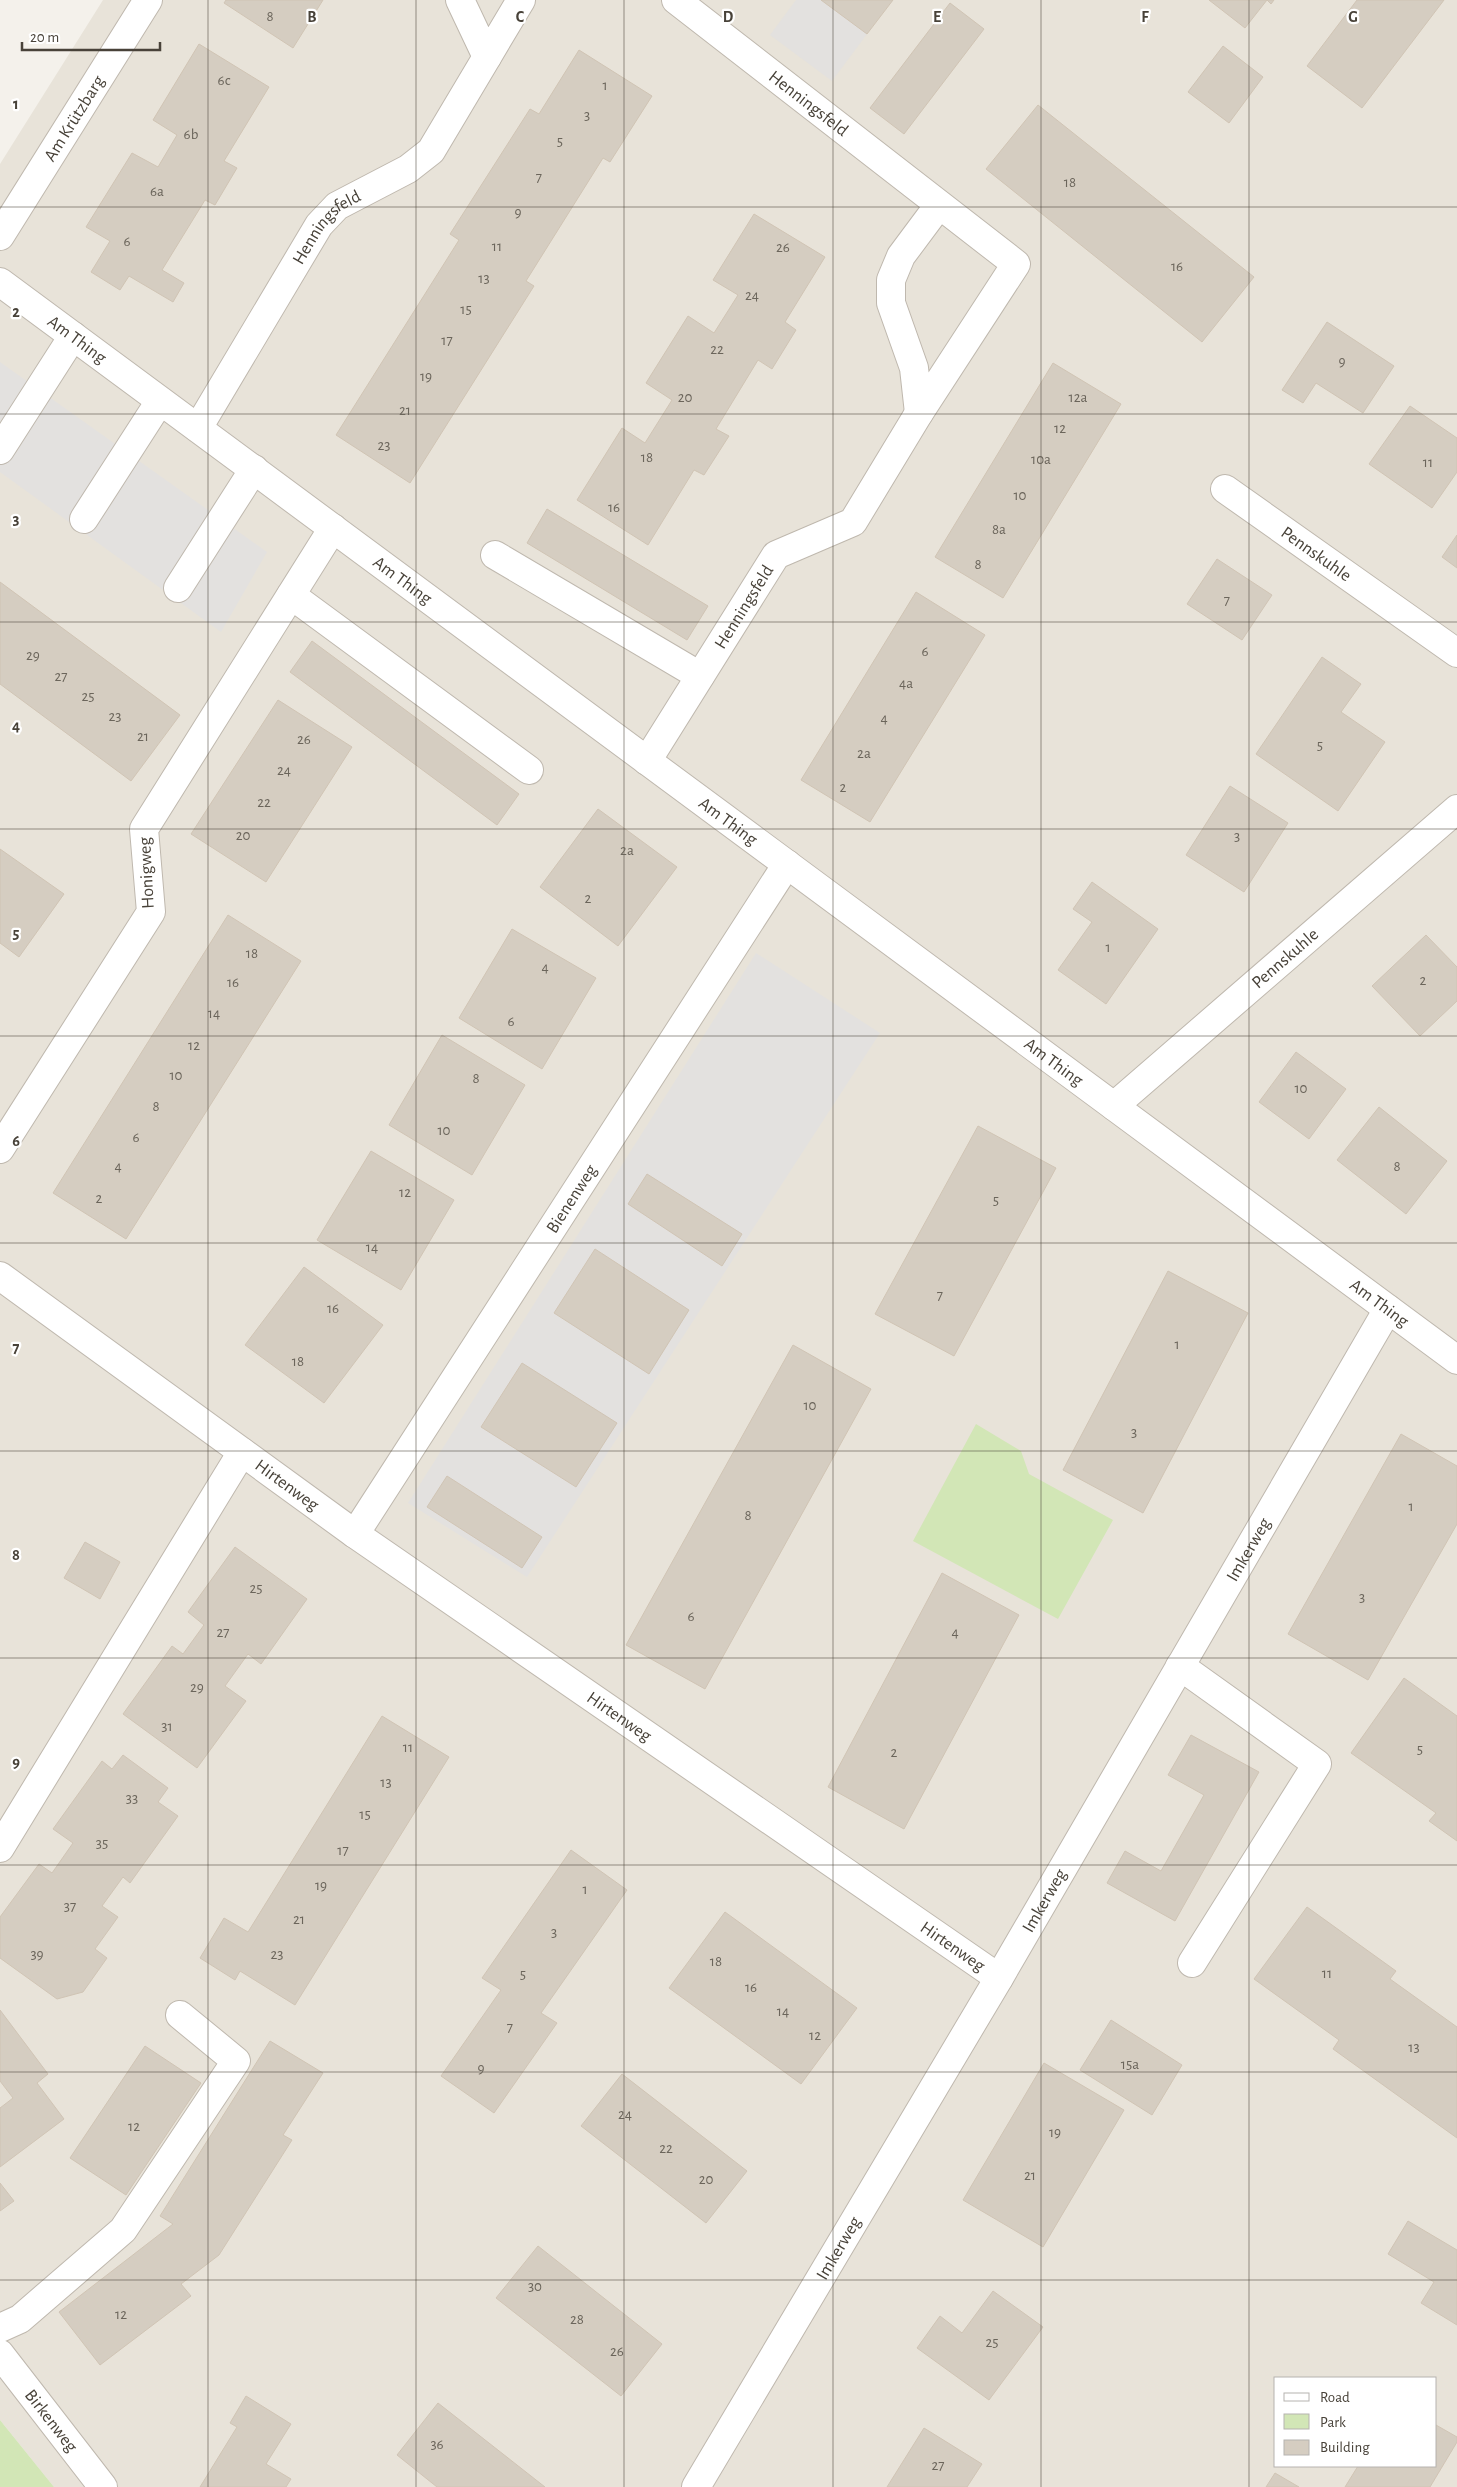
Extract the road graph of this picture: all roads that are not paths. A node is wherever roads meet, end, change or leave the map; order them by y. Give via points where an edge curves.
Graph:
1 (148, 0) edge
2 (460, 0) edge
3 (521, 0) edge
4 (676, 0) edge
5 (487, 57) junction
6 (939, 205) junction
7 (0, 236) edge
8 (0, 282) edge
9 (73, 336) junction
10 (160, 401) junction
11 (919, 413) junction
12 (198, 428) junction
13 (0, 450) edge
14 (254, 469) junction
15 (1225, 489) dead end
16 (84, 519) dead end
17 (333, 528) junction
18 (495, 555) dead end
19 (178, 588) dead end
20 (291, 595) junction
21 (1457, 653) edge
22 (700, 676) junction
23 (647, 761) junction
24 (529, 770) dead end
25 (1457, 809) edge
26 (787, 864) junction
27 (1114, 1106) junction
28 (0, 1149) edge
29 (0, 1276) edge
30 (1388, 1309) junction
31 (1457, 1360) edge
32 (242, 1452) junction
33 (355, 1534) junction
34 (1180, 1666) junction
35 (0, 1848) edge
36 (1192, 1963) dead end
37 (999, 1978) junction
38 (180, 2014) dead end
39 (0, 2328) edge
40 (0, 2354) edge
41 (103, 2487) edge
42 (696, 2487) edge

1 - 7 street, Am Krützbarg
2 - 5 street
3 - 5 street, Henningsfeld
4 - 6 street, Henningsfeld
5 - 12 street, Henningsfeld via 431,151 408,169 337,206 319,225
6 - 11 street via 901,256 891,280 891,303 914,368
6 - 11 street, Henningsfeld via 1016,264
8 - 9 street, Am Thing
9 - 10 street, Am Thing
9 - 13 street
10 - 12 street, Am Thing
10 - 16 street
11 - 22 street, Henningsfeld via 853,522 776,556
12 - 14 street, Am Thing
14 - 17 street, Am Thing
14 - 19 street
15 - 21 street, Pennskuhle
17 - 20 street, Honigweg
17 - 23 street, Am Thing
18 - 22 street
20 - 24 street
20 - 28 street, Honigweg via 144,829 151,912
22 - 23 street, Henningsfeld
23 - 26 street, Am Thing
25 - 27 street, Pennskuhle
26 - 27 street, Am Thing
26 - 33 street, Bienenweg
27 - 30 street, Am Thing
29 - 32 street, Hirtenweg
30 - 31 street, Am Thing
30 - 34 street, Imkerweg
32 - 33 street, Hirtenweg
32 - 35 street, Hirtenweg
33 - 37 street, Hirtenweg
34 - 36 street via 1317,1764
34 - 37 street, Imkerweg
37 - 42 street, Imkerweg
38 - 39 street via 236,2060 123,2230 20,2319
40 - 41 street, Birkenweg

